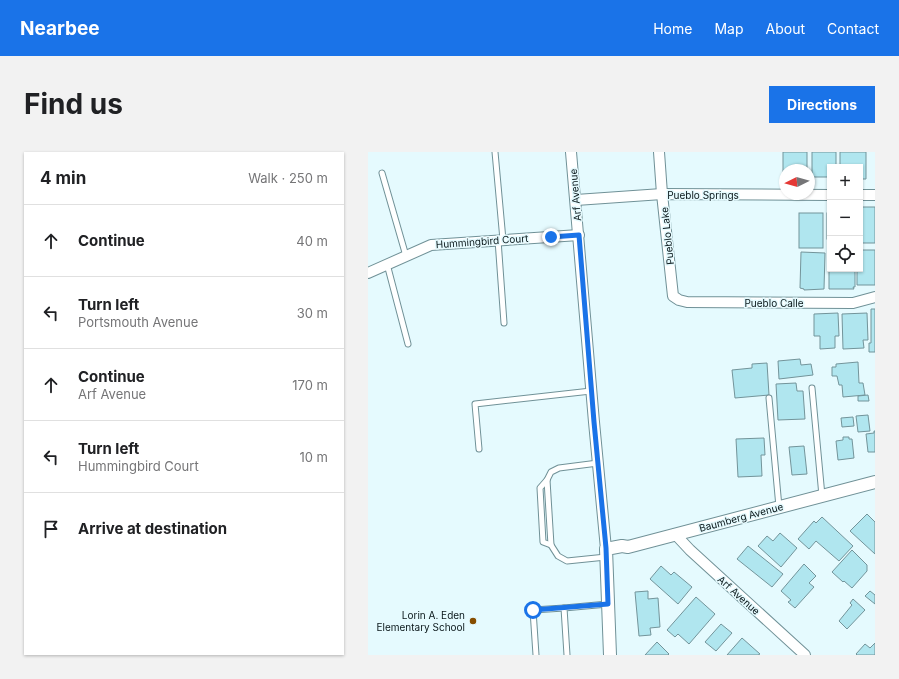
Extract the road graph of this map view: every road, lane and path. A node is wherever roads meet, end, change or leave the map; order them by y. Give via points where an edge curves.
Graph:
1 (495, 152) edge
2 (571, 152) edge
3 (659, 152) edge
4 (382, 173) dead end
5 (662, 194) junction
6 (827, 195) edge
7 (863, 195) edge
8 (875, 195) edge
9 (576, 200) junction
10 (579, 235) junction
11 (501, 240) junction
12 (406, 256) junction
13 (387, 264) junction
14 (368, 273) edge
15 (674, 296) joint
16 (875, 297) edge
17 (504, 323) dead end
18 (408, 344) dead end
19 (812, 388) dead end
20 (591, 391) junction
21 (769, 398) dead end
22 (479, 449) dead end
23 (598, 463) junction
24 (875, 482) edge
25 (822, 496) junction
26 (779, 507) junction
27 (675, 534) junction
28 (606, 553) junction
29 (608, 604) junction
30 (564, 608) junction
31 (536, 655) edge
32 (567, 655) edge
33 (610, 655) edge
34 (805, 655) edge

1 - 11 lane
2 - 9 street, Arf Avenue
3 - 5 street, Pueblo Lake
4 - 12 lane
5 - 6 street, Pueblo Springs
5 - 9 street, Pueblo Springs
5 - 15 street, Pueblo Lake
7 - 8 street
9 - 10 street, Arf Avenue
10 - 11 street, Hummingbird Court
10 - 20 street, Arf Avenue
11 - 12 street, Hummingbird Court via 431,245
11 - 17 lane
12 - 13 street, Hummingbird Court
13 - 14 street, Hummingbird Court
13 - 18 lane
15 - 16 street, Pueblo Calle via 687,302 853,303
19 - 25 lane
20 - 22 lane via 475,404
20 - 23 street, Arf Avenue
21 - 26 lane
23 - 28 street, Arf Avenue
23 - 28 lane via 559,468 551,472 547,480 551,545 558,556 567,560
24 - 25 street, Baumberg Avenue
25 - 26 street, Baumberg Avenue
26 - 27 street, Baumberg Avenue
27 - 28 street, Baumberg Avenue via 628,547 622,546
27 - 34 street, Arf Avenue
28 - 29 street
29 - 30 lane
29 - 33 street
30 - 31 lane via 533,610
30 - 32 lane

